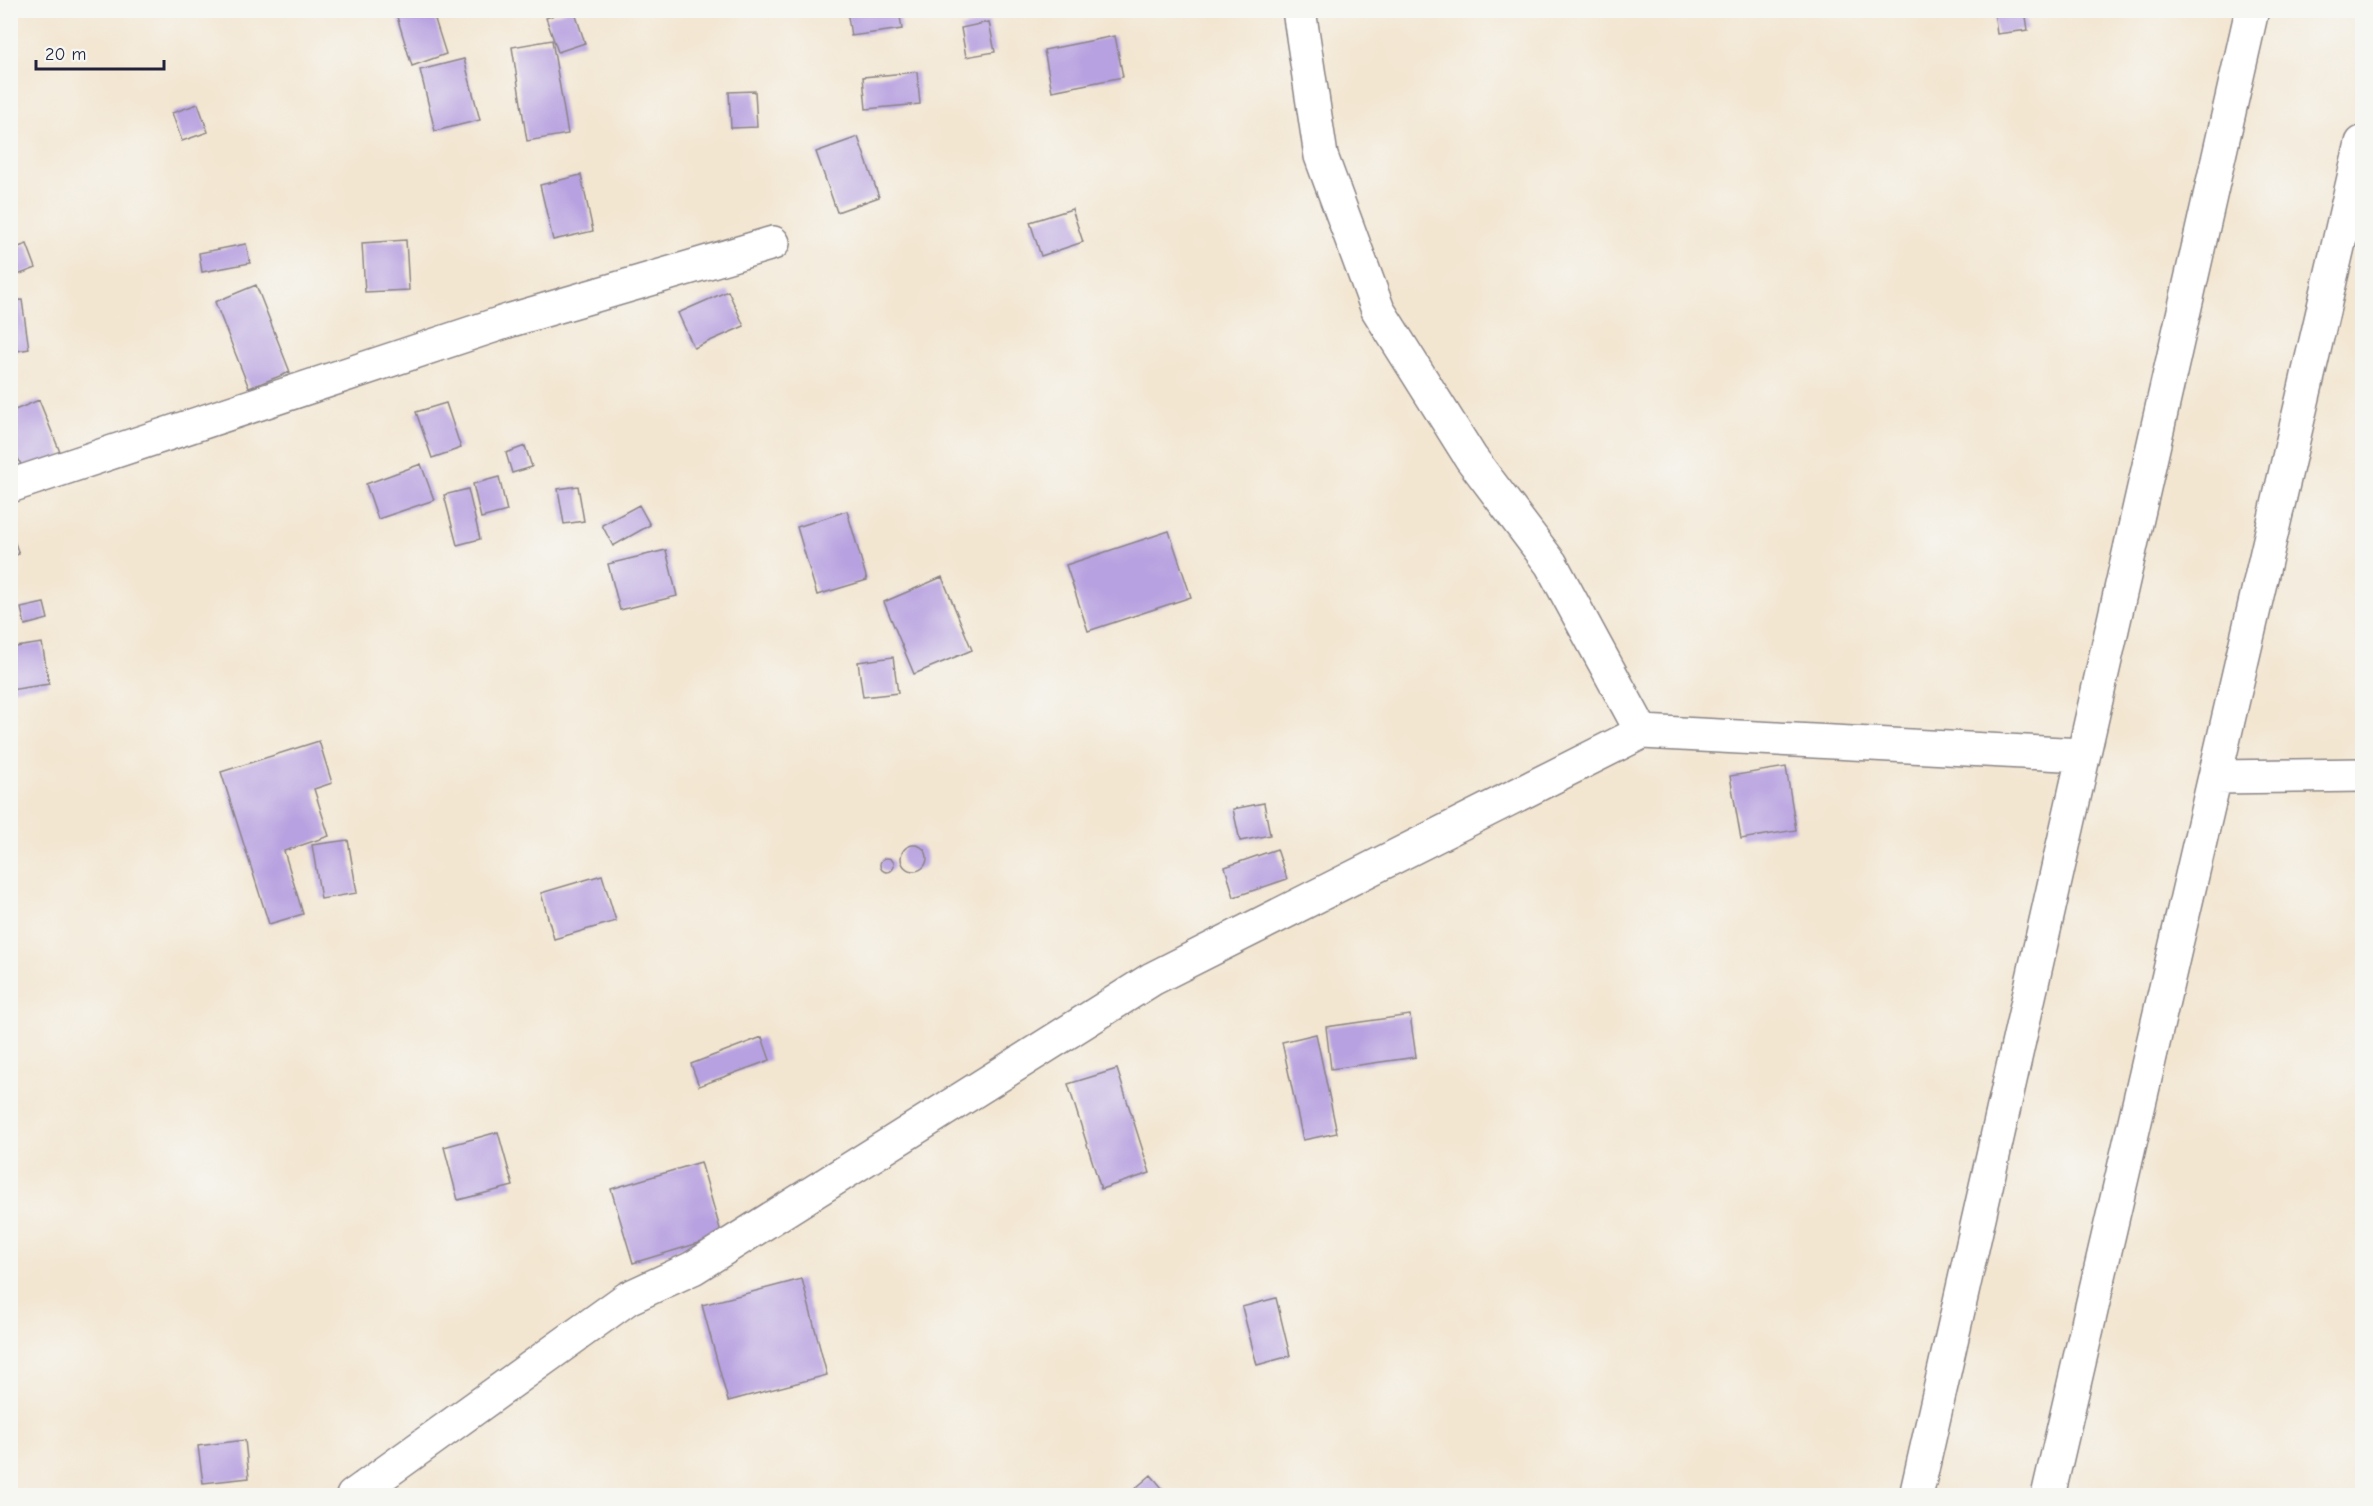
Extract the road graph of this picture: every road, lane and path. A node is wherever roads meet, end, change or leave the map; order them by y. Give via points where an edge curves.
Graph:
1 (1299, 10) edge
2 (2252, 10) edge
3 (2362, 143) edge
4 (773, 243) dead end
5 (10, 486) edge
6 (1642, 732) junction
7 (2082, 755) junction
8 (2362, 775) edge
9 (2216, 777) junction
10 (353, 1496) edge
11 (1916, 1496) edge
12 (2048, 1496) edge

1 - 6 street via 1322,156 1378,310 1471,458 1551,564
2 - 7 street
3 - 9 street
4 - 5 street via 511,320
6 - 7 street
6 - 10 street via 1152,979 693,1268 628,1298
7 - 11 street
8 - 9 street
9 - 12 street

